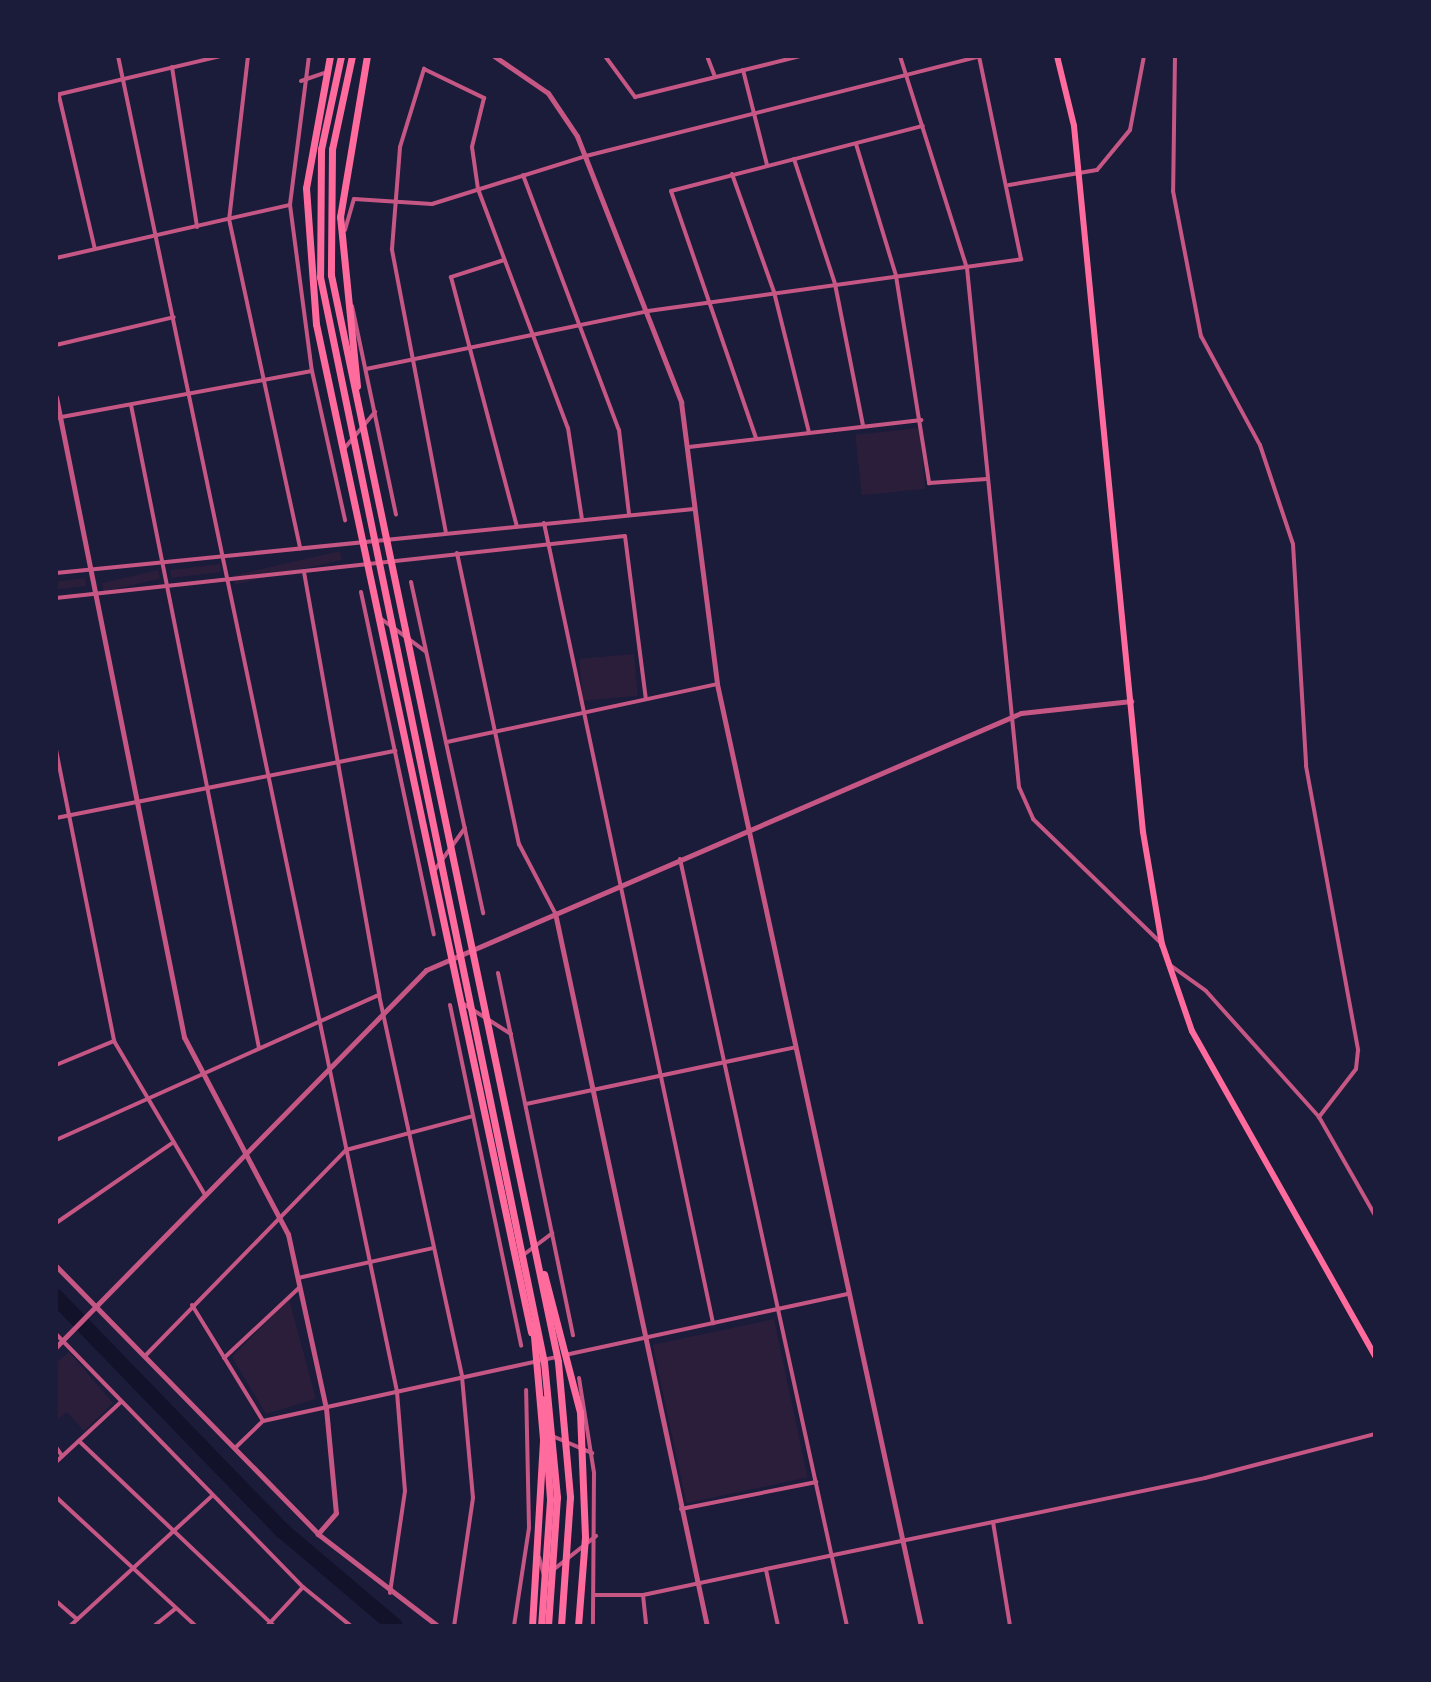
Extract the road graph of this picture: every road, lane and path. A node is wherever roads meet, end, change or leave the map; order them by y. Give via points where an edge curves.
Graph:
1 (118, 56) edge
2 (221, 56) edge
3 (248, 56) edge
4 (309, 56) edge
5 (330, 56) edge
6 (338, 56) edge
7 (352, 56) edge
8 (367, 56) edge
9 (494, 56) edge
10 (605, 56) edge
11 (707, 56) edge
12 (771, 56) edge
13 (801, 56) edge
14 (900, 56) edge
15 (979, 56) edge
16 (1057, 56) edge
17 (1144, 56) edge
18 (1175, 56) edge
19 (509, 59) edge
20 (774, 62) junction
21 (172, 67) junction
22 (743, 70) junction
23 (324, 73) junction
24 (907, 75) junction
25 (715, 77) junction
26 (123, 79) junction
27 (301, 81) junction
28 (57, 95) edge
29 (755, 113) junction
30 (923, 126) junction
31 (856, 144) junction
32 (586, 156) junction
33 (794, 159) junction
34 (767, 165) junction
35 (1078, 173) junction
36 (732, 174) junction
37 (523, 175) junction
38 (1009, 185) junction
39 (478, 189) junction
40 (394, 203) junction
41 (290, 205) junction
42 (229, 219) junction
43 (197, 227) junction
44 (159, 235) junction
45 (95, 249) junction
46 (56, 258) edge
47 (504, 260) junction
48 (967, 268) junction
49 (896, 276) junction
50 (835, 284) junction
51 (774, 292) junction
52 (713, 300) junction
53 (648, 311) junction
54 (175, 316) junction
55 (582, 324) junction
56 (532, 334) junction
57 (56, 345) edge
58 (470, 347) junction
59 (409, 360) junction
60 (366, 369) junction
61 (312, 371) junction
62 (263, 380) junction
63 (191, 394) junction
64 (56, 397) edge
65 (131, 405) junction
66 (375, 412) junction
67 (58, 418) edge
68 (921, 420) junction
69 (863, 426) junction
70 (809, 432) junction
71 (756, 438) junction
72 (689, 447) junction
73 (343, 450) junction
74 (369, 465) junction
75 (987, 479) junction
76 (694, 509) junction
77 (396, 514) dead end
78 (629, 514) junction
79 (582, 519) junction
80 (345, 520) dead end
81 (544, 523) junction
82 (517, 526) junction
83 (446, 533) junction
84 (363, 542) junction
85 (548, 543) junction
86 (300, 548) junction
87 (457, 553) junction
88 (223, 556) junction
89 (162, 562) junction
90 (367, 564) junction
91 (91, 569) junction
92 (304, 572) junction
93 (56, 573) edge
94 (228, 580) junction
95 (411, 582) dead end
96 (167, 586) junction
97 (361, 592) dead end
98 (96, 594) junction
99 (56, 598) edge
100 (379, 617) junction
101 (427, 652) junction
102 (387, 658) junction
103 (378, 670) junction
104 (717, 684) junction
105 (646, 699) junction
106 (1131, 701) junction
107 (583, 713) junction
108 (1011, 717) junction
109 (495, 732) junction
110 (447, 742) junction
111 (56, 750) edge
112 (395, 751) junction
113 (334, 763) junction
114 (269, 775) junction
115 (208, 787) junction
116 (136, 801) junction
117 (69, 815) junction
118 (56, 818) edge
119 (465, 828) junction
120 (749, 828) junction
121 (680, 859) junction
122 (433, 871) junction
123 (620, 885) junction
124 (425, 891) junction
125 (441, 904) junction
126 (483, 913) dead end
127 (555, 913) junction
128 (434, 934) dead end
129 (1162, 944) junction
130 (452, 958) junction
131 (1170, 965) junction
132 (498, 973) dead end
133 (379, 995) junction
134 (462, 1003) junction
135 (450, 1005) dead end
136 (383, 1011) junction
137 (318, 1023) junction
138 (511, 1034) junction
139 (114, 1041) junction
140 (796, 1047) junction
141 (259, 1048) junction
142 (473, 1054) junction
143 (723, 1062) junction
144 (56, 1065) edge
145 (462, 1065) junction
146 (328, 1069) junction
147 (199, 1076) junction
148 (660, 1076) junction
149 (591, 1091) junction
150 (144, 1100) junction
151 (526, 1104) junction
152 (473, 1116) junction
153 (1319, 1117) junction
154 (409, 1130) junction
155 (56, 1140) edge
156 (171, 1144) junction
157 (346, 1150) junction
158 (246, 1152) junction
159 (205, 1195) junction
160 (282, 1215) junction
161 (1375, 1215) edge
162 (56, 1223) edge
163 (531, 1230) junction
164 (519, 1232) junction
165 (552, 1233) junction
166 (433, 1248) junction
167 (517, 1260) junction
168 (369, 1261) junction
169 (56, 1266) edge
170 (298, 1278) junction
171 (300, 1287) junction
172 (510, 1293) junction
173 (848, 1294) junction
174 (525, 1300) junction
175 (192, 1305) junction
176 (95, 1308) junction
177 (778, 1309) junction
178 (713, 1323) junction
179 (56, 1334) edge
180 (573, 1335) dead end
181 (644, 1338) junction
182 (64, 1340) junction
183 (521, 1346) dead end
184 (56, 1347) edge
185 (1375, 1356) edge
186 (143, 1357) junction
187 (224, 1358) junction
188 (537, 1362) junction
189 (462, 1377) junction
190 (579, 1378) dead end
191 (526, 1390) dead end
192 (397, 1392) junction
193 (121, 1402) junction
194 (326, 1408) junction
195 (263, 1421) junction
196 (547, 1434) junction
197 (1375, 1434) edge
198 (79, 1441) junction
199 (56, 1447) edge
200 (233, 1449) junction
201 (548, 1452) junction
202 (592, 1453) junction
203 (62, 1456) junction
204 (56, 1462) edge
205 (530, 1464) junction
206 (816, 1482) junction
207 (212, 1496) junction
208 (56, 1497) edge
209 (681, 1509) junction
210 (993, 1522) junction
211 (175, 1533) junction
212 (318, 1534) junction
213 (529, 1536) junction
214 (596, 1536) junction
215 (902, 1539) junction
216 (831, 1555) junction
217 (766, 1569) junction
218 (133, 1571) junction
219 (547, 1578) junction
220 (698, 1583) junction
221 (303, 1587) junction
222 (390, 1593) junction
223 (595, 1595) junction
224 (643, 1595) junction
225 (56, 1601) edge
226 (176, 1608) junction
227 (77, 1619) junction
228 (270, 1625) edge
229 (70, 1626) edge
230 (154, 1626) edge
231 (196, 1626) edge
232 (351, 1626) edge
233 (438, 1626) edge
234 (454, 1626) edge
235 (514, 1626) edge
236 (532, 1626) edge
237 (541, 1626) edge
238 (548, 1626) edge
239 (561, 1626) edge
240 (578, 1626) edge
241 (593, 1626) edge
242 (646, 1626) edge
243 (707, 1626) edge
244 (778, 1626) edge
245 (847, 1626) edge
246 (921, 1626) edge
247 (1010, 1626) edge

1 - 26 street
2 - 21 street
3 - 42 street
4 - 27 street
5 - 23 highway
6 - 164 highway via 317,191 320,277
7 - 74 highway via 332,149 328,231
8 - 74 highway via 340,217 347,326
9 - 19 street
10 - 25 street via 635,97
11 - 25 street
12 - 20 street
13 - 20 street
14 - 24 street
15 - 24 street
15 - 38 street
16 - 35 main road
17 - 35 street via 1130,130 1097,170
18 - 153 street via 1173,191 1201,336 1260,445 1293,544 1306,766 1358,1050 1356,1069
19 - 32 street via 548,93
20 - 22 street
21 - 26 street
21 - 43 street
22 - 25 street
22 - 29 street
23 - 27 street
23 - 73 highway via 308,159 306,249
24 - 29 street
24 - 30 street
26 - 28 street
26 - 44 street
27 - 41 street
28 - 45 street
29 - 32 street
29 - 34 street
30 - 31 street
30 - 48 street
31 - 33 street
31 - 49 street
32 - 37 street
32 - 53 street
33 - 34 street
33 - 50 street
34 - 36 street
35 - 38 street
35 - 106 main road
36 - 51 street
36 - 52 street via 671,191
37 - 39 street
37 - 55 street
38 - 48 street via 1025,253
39 - 40 street via 432,204
39 - 40 street via 472,147 484,98 424,69 400,147
39 - 47 street
40 - 59 street via 396,295
40 - 60 street via 354,199 345,209 347,267
41 - 42 street
41 - 61 street
42 - 43 street
42 - 62 street
43 - 44 street
44 - 45 street
44 - 54 street
45 - 46 street
47 - 56 street
47 - 58 street via 451,277
48 - 49 street
48 - 75 street
49 - 50 street
49 - 68 street
50 - 51 street
50 - 69 street
51 - 52 street
51 - 70 street
52 - 53 street
52 - 71 street
53 - 55 street
53 - 72 street
54 - 57 street
54 - 63 street
55 - 56 street
55 - 78 street via 619,430
56 - 58 street
56 - 79 street via 574,449
58 - 59 street
58 - 82 street
59 - 60 street
59 - 83 street
60 - 66 street
61 - 62 street
61 - 80 street
62 - 63 street
62 - 86 street
63 - 65 street
63 - 88 street
64 - 67 street
65 - 67 street
65 - 89 street
66 - 73 street
66 - 77 street
67 - 91 street
68 - 69 street
68 - 75 street via 929,483
69 - 70 street
70 - 71 street
71 - 72 street
72 - 76 street
73 - 84 highway
74 - 163 highway
75 - 108 street
76 - 78 street
76 - 104 street
78 - 79 street
79 - 81 street
81 - 82 street
81 - 85 street
82 - 83 street
83 - 84 street
84 - 86 street
84 - 90 highway
85 - 87 street
85 - 105 street via 625,536
85 - 107 street
86 - 88 street
87 - 90 street
87 - 109 street
88 - 89 street
88 - 94 street
89 - 91 street
89 - 96 street
90 - 92 street
90 - 100 highway
91 - 93 street
91 - 98 street
92 - 94 street
92 - 113 street via 337,726
94 - 96 street
94 - 114 street
95 - 101 street
96 - 98 street
96 - 115 street
97 - 103 street
98 - 99 street
98 - 116 street
100 - 101 street
100 - 102 highway
101 - 110 street
102 - 103 street
102 - 122 highway
103 - 112 street
104 - 105 street
104 - 120 street
105 - 107 street
106 - 108 street
106 - 129 main road
107 - 109 street
107 - 123 street
108 - 120 street
108 - 129 street via 1019,787 1033,819
109 - 110 street
109 - 127 street via 519,844
110 - 119 street
111 - 117 street
112 - 113 street
112 - 124 street
113 - 114 street
113 - 133 street
114 - 115 street
114 - 137 street
115 - 116 street
115 - 141 street
116 - 117 street
116 - 147 street via 184,1037
117 - 118 street
117 - 139 street
119 - 122 street
119 - 126 street
120 - 121 street
120 - 140 street
121 - 123 street
121 - 143 street
122 - 125 highway
123 - 127 street
123 - 148 street
124 - 125 street
124 - 128 street
125 - 130 highway
127 - 130 street
127 - 149 street
129 - 131 main road
130 - 134 highway
130 - 136 street via 421,974
131 - 153 street via 1206,991
131 - 185 main road via 1192,1031
132 - 138 street
133 - 136 street
133 - 137 street
134 - 138 street
134 - 142 highway
135 - 145 street
136 - 146 street
136 - 154 street
137 - 141 street
137 - 146 street
138 - 151 street
139 - 144 street
139 - 150 street
140 - 143 street
140 - 173 street
141 - 147 street
142 - 145 street
142 - 167 highway
143 - 148 street
143 - 177 street
145 - 152 street
146 - 157 street
146 - 158 street
147 - 150 street
147 - 158 street
148 - 149 street
148 - 178 street
149 - 151 street
149 - 181 street
150 - 155 street
150 - 156 street
151 - 165 street
152 - 154 street
152 - 172 street
153 - 161 street
154 - 157 street
154 - 166 street
156 - 159 street
156 - 162 street
157 - 160 street
157 - 168 street
158 - 159 street
158 - 160 street
159 - 176 street
160 - 170 street
160 - 175 street
163 - 239 highway via 566,1424 570,1536
163 - 240 highway via 580,1412 585,1510
164 - 236 highway via 543,1439
164 - 238 highway via 555,1453
165 - 167 street
165 - 180 street
166 - 168 street
166 - 189 street
167 - 174 highway
168 - 170 street
168 - 192 street
169 - 176 street
170 - 171 street
171 - 187 street
171 - 194 street
172 - 174 street
172 - 183 street
173 - 177 street
173 - 215 street
174 - 188 highway
175 - 186 street
175 - 187 street
176 - 182 street
176 - 186 street
177 - 178 street
177 - 206 street
178 - 181 street
179 - 182 street
181 - 188 street
181 - 209 street
182 - 184 street
182 - 193 street
186 - 200 street
187 - 195 street
188 - 189 street
188 - 196 highway
189 - 192 street
189 - 234 street via 473,1498
190 - 202 street
191 - 205 street
192 - 194 street
192 - 222 street via 405,1491
193 - 198 street
193 - 207 street
194 - 195 street
194 - 212 street via 336,1513
195 - 200 street
196 - 201 highway
196 - 202 street
197 - 210 street
198 - 203 street
198 - 211 street
199 - 203 street
200 - 212 street
201 - 205 street
201 - 219 highway
202 - 214 street
203 - 204 street
205 - 213 street
206 - 209 street
206 - 216 street
207 - 211 street
207 - 221 street
208 - 218 street
209 - 220 street
210 - 215 street
210 - 247 street
211 - 218 street
211 - 228 street
212 - 222 street
213 - 219 street
213 - 235 street
214 - 219 street
214 - 223 street
215 - 216 street
215 - 246 street
216 - 217 street
216 - 245 street
217 - 220 street
217 - 244 street
218 - 226 street
218 - 227 street
219 - 237 highway
220 - 224 street
220 - 243 street
221 - 228 street
221 - 232 street
222 - 233 street
223 - 224 street
223 - 241 street
224 - 242 street
225 - 227 street
226 - 230 street
226 - 231 street
227 - 229 street

